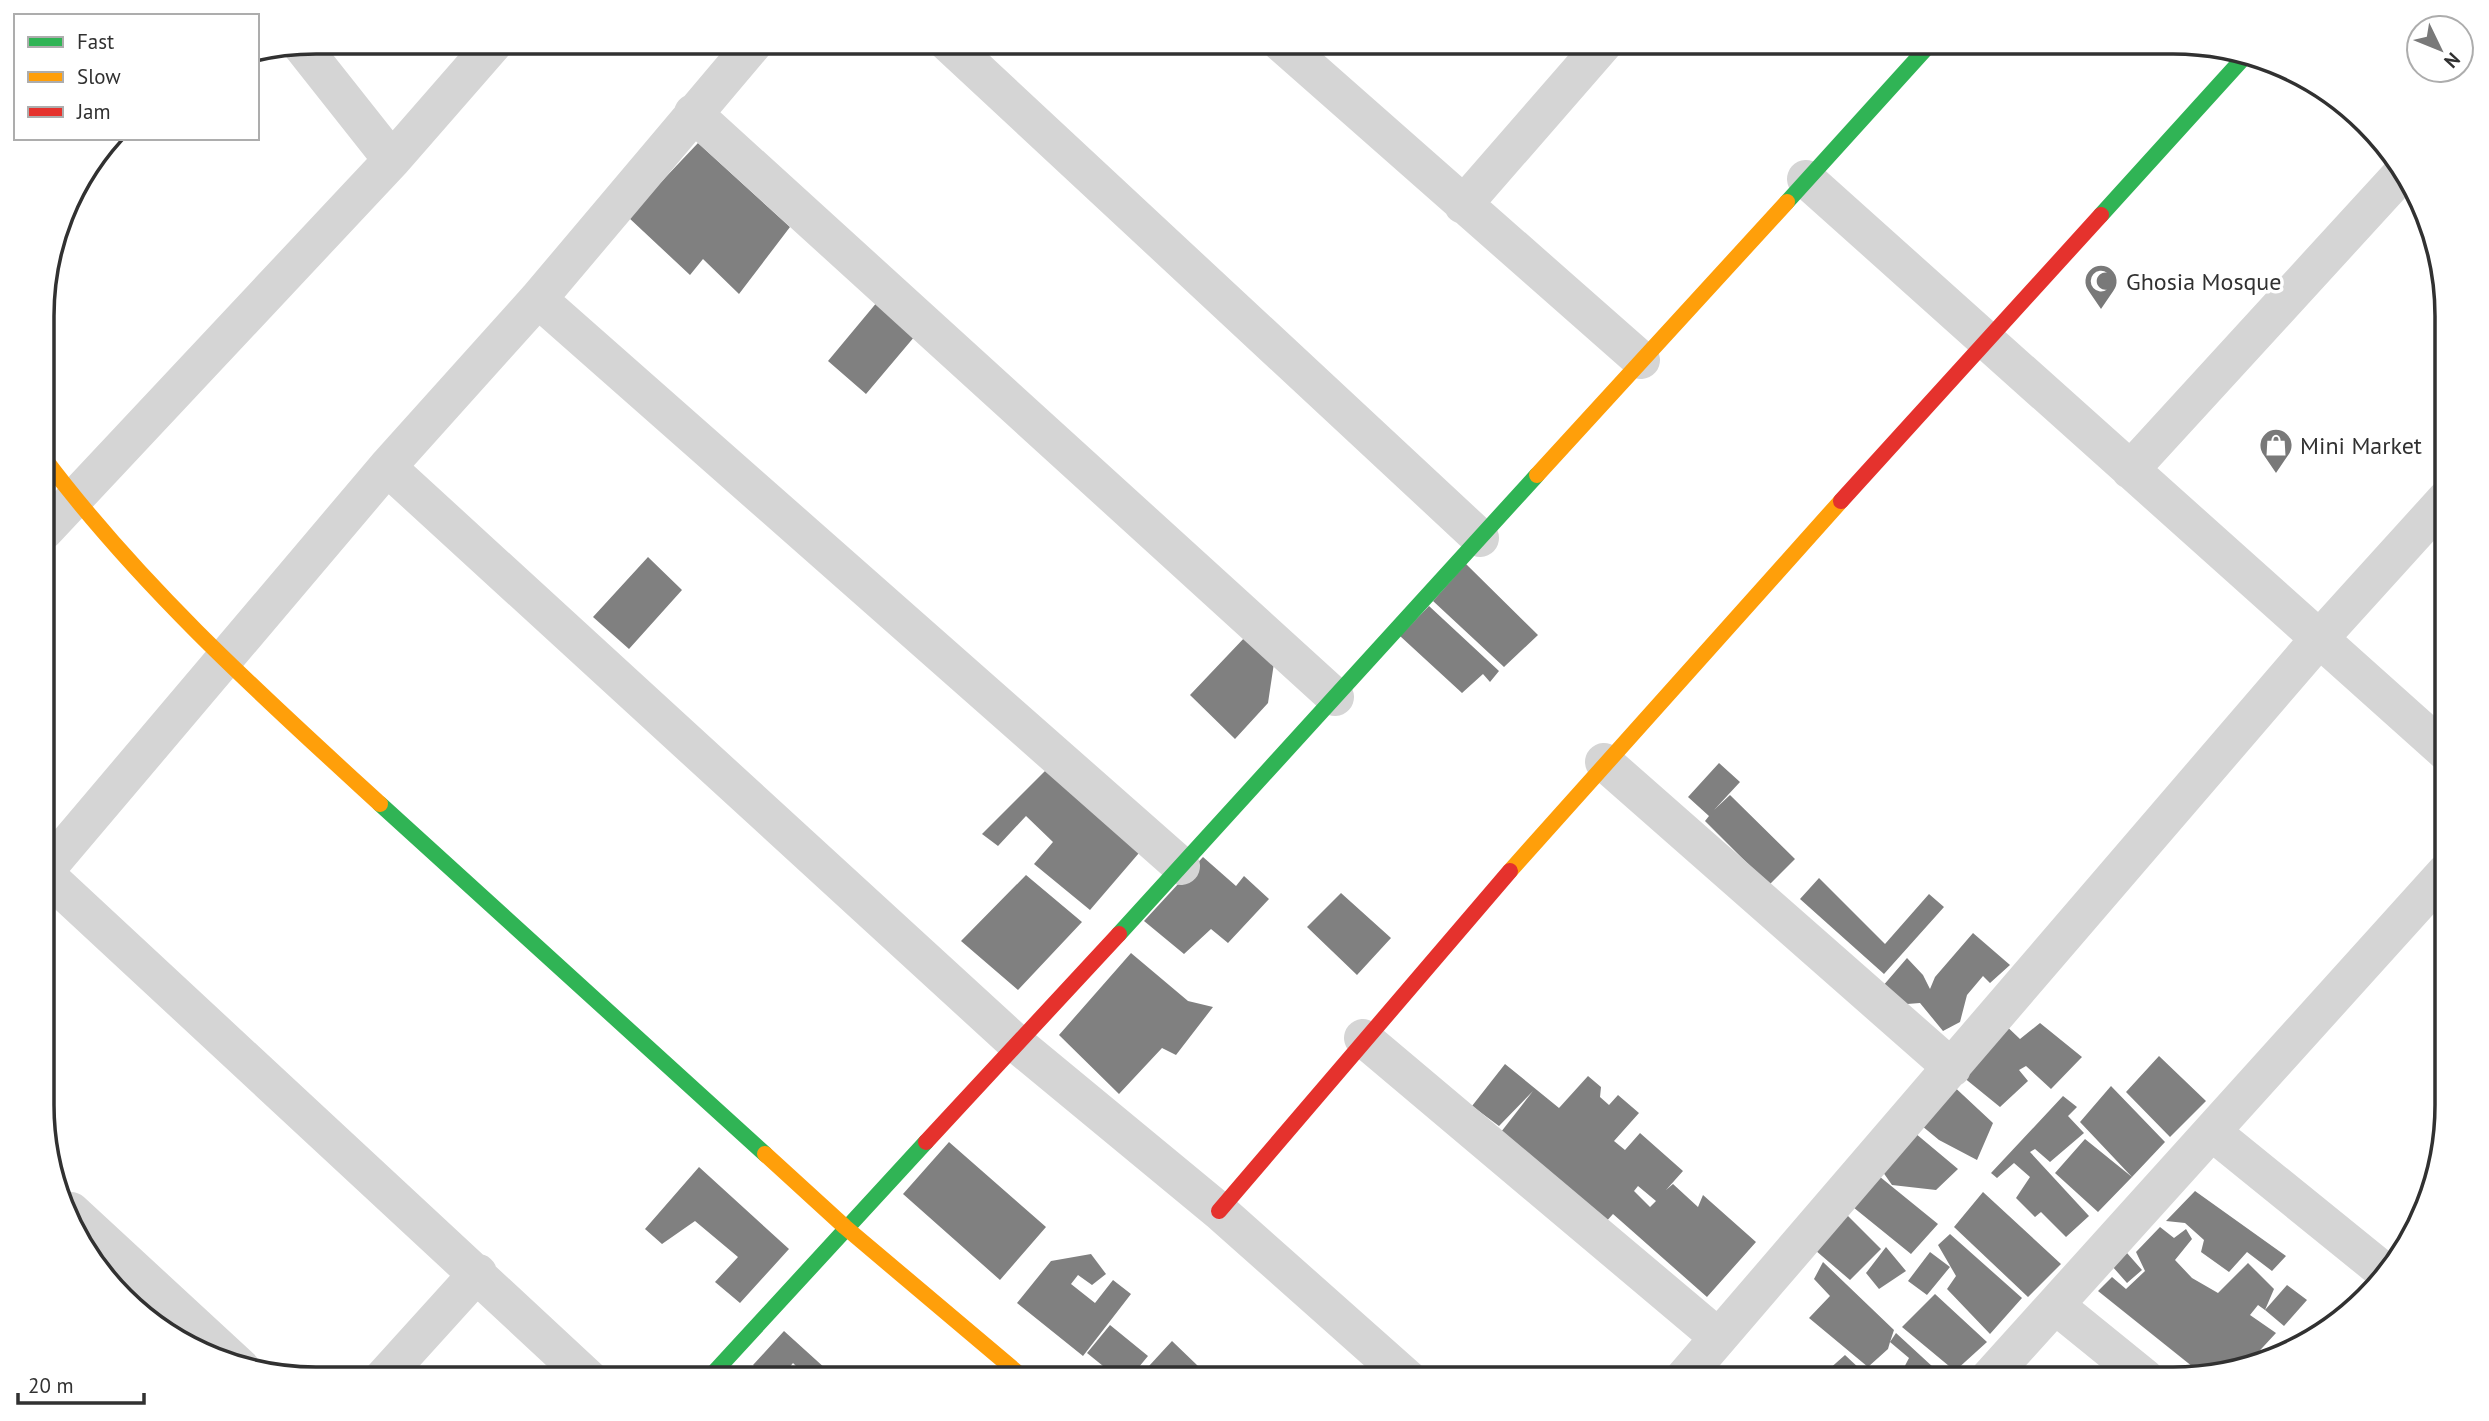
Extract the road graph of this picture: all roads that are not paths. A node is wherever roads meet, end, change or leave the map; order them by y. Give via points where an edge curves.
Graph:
1 (309, 54) edge
2 (485, 54) edge
3 (745, 54) edge
4 (960, 54) edge
5 (1293, 54) edge
6 (1595, 54) edge
7 (1921, 54) edge
8 (2239, 63) edge
9 (693, 113) junction
10 (392, 160) junction
11 (1806, 179) junction
12 (2396, 180) edge
13 (1463, 205) junction
14 (538, 299) junction
15 (1987, 342) junction
16 (1641, 360) junction
17 (387, 467) junction
18 (2130, 470) junction
19 (54, 471) edge
20 (74, 498) junction
21 (2435, 511) edge
22 (54, 520) edge
23 (1480, 538) junction
24 (2319, 639) junction
25 (222, 660) junction
26 (1335, 696) junction
27 (2435, 742) edge
28 (1604, 762) junction
29 (54, 860) edge
30 (1181, 866) junction
31 (54, 881) edge
32 (2435, 884) edge
33 (1363, 1038) junction
34 (1018, 1045) junction
35 (1952, 1068) junction
36 (2212, 1132) junction
37 (1219, 1211) junction
38 (82, 1222) edge
39 (845, 1227) junction
40 (2379, 1267) edge
41 (478, 1273) junction
42 (2055, 1305) junction
43 (1718, 1337) junction
44 (221, 1349) edge
45 (393, 1367) edge
46 (576, 1367) edge
47 (719, 1367) edge
48 (1007, 1367) edge
49 (1394, 1367) edge
50 (1692, 1367) edge
51 (1999, 1367) edge
52 (2132, 1367) edge

1 - 10 street
2 - 10 street
3 - 9 street
4 - 23 street
5 - 13 street
6 - 13 street
7 - 11 street
8 - 15 street
9 - 14 street
9 - 26 street
10 - 20 street
11 - 15 street
11 - 16 street
12 - 18 street
13 - 16 street
14 - 17 street
14 - 30 street
15 - 18 street
15 - 28 street
16 - 23 street
17 - 25 street
17 - 34 street
18 - 24 street
19 - 20 street
20 - 22 street
20 - 25 street
21 - 24 street
23 - 26 street
24 - 27 street
24 - 35 street
25 - 29 street
25 - 39 street
26 - 30 street
28 - 33 street
28 - 35 street
30 - 34 street
31 - 41 street
32 - 36 street
33 - 37 street
33 - 43 street
34 - 37 street
34 - 39 street
35 - 43 street
36 - 40 street
36 - 42 street
37 - 49 street
38 - 44 street
39 - 47 street
39 - 48 street
41 - 45 street
41 - 46 street
42 - 51 street
42 - 52 street
43 - 50 street

